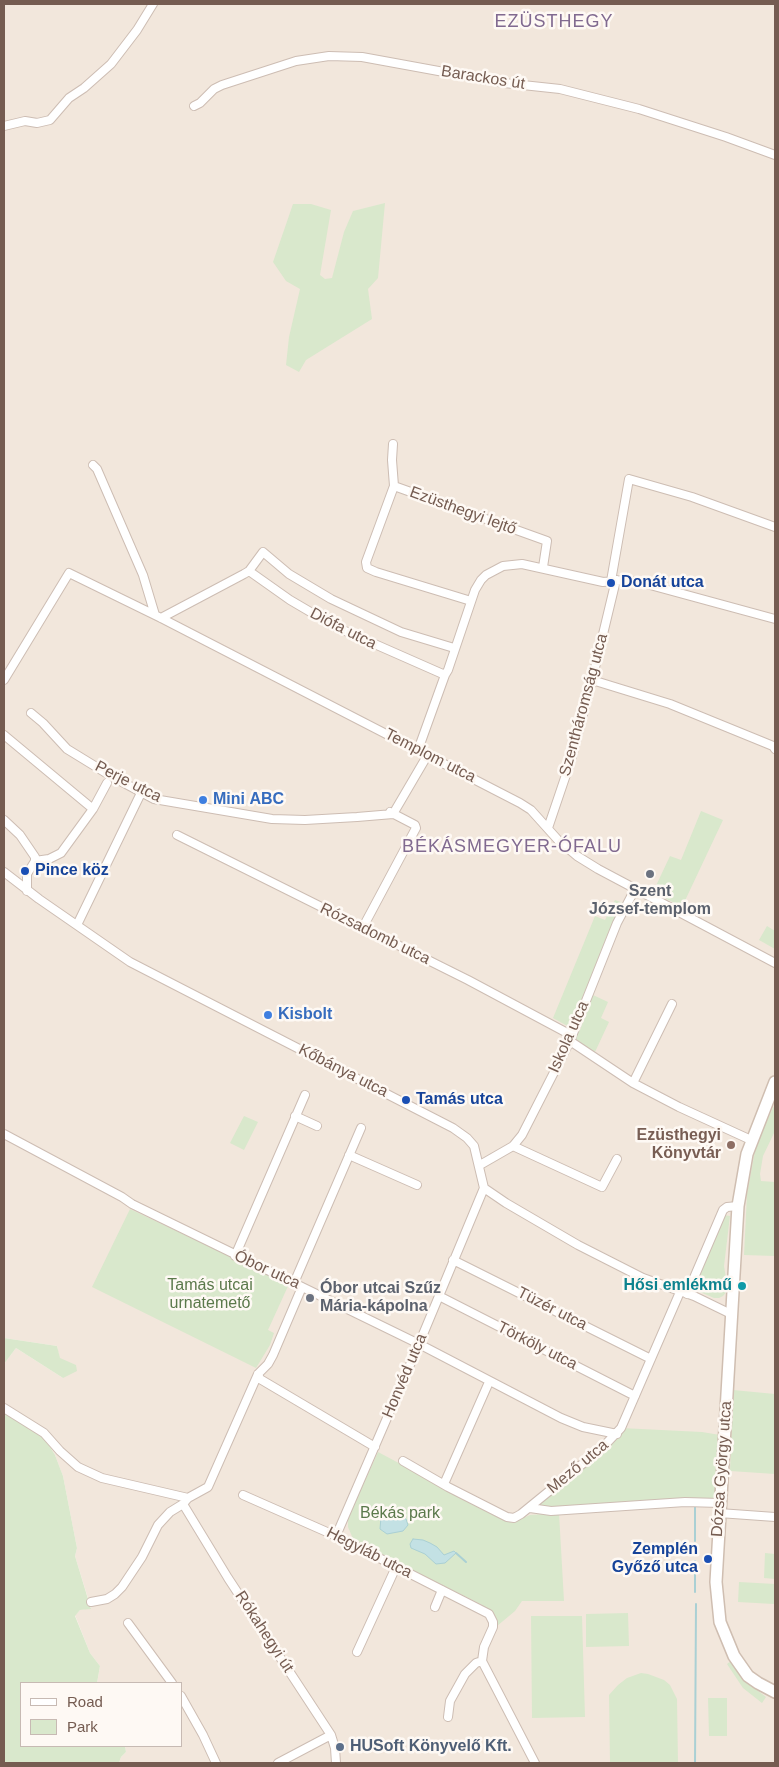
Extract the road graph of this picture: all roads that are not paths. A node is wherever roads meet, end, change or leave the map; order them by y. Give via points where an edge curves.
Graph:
1 (153, 4) edge
2 (194, 106) dead end
3 (4, 126) edge
4 (775, 155) edge
5 (393, 444) dead end
6 (92, 465) dead end
7 (394, 486) junction
8 (775, 527) edge
9 (543, 567) junction
10 (249, 570) junction
11 (610, 581) junction
12 (471, 601) junction
13 (158, 617) junction
14 (775, 619) edge
15 (454, 648) junction
16 (445, 675) junction
17 (4, 680) edge
18 (592, 680) junction
19 (30, 713) dead end
20 (4, 735) edge
21 (775, 745) edge
22 (418, 750) junction
23 (428, 756) junction
24 (107, 783) dead end
25 (141, 792) junction
26 (93, 809) junction
27 (392, 813) junction
28 (4, 820) edge
29 (548, 828) junction
30 (177, 835) dead end
31 (34, 861) junction
32 (4, 872) edge
33 (635, 889) junction
34 (27, 891) junction
35 (77, 925) junction
36 (362, 929) junction
37 (775, 962) edge
38 (672, 1004) dead end
39 (570, 1038) junction
40 (775, 1082) edge
41 (633, 1083) junction
42 (305, 1095) dead end
43 (296, 1116) junction
44 (317, 1126) dead end
45 (361, 1128) dead end
46 (4, 1134) edge
47 (752, 1140) junction
48 (513, 1146) junction
49 (349, 1154) junction
50 (617, 1158) dead end
51 (480, 1165) junction
52 (417, 1185) dead end
53 (484, 1188) junction
54 (738, 1206) junction
55 (235, 1256) junction
56 (453, 1260) junction
57 (294, 1283) junction
58 (302, 1287) junction
59 (684, 1293) junction
60 (439, 1296) junction
61 (731, 1314) junction
62 (419, 1344) junction
63 (651, 1359) junction
64 (258, 1374) junction
65 (489, 1382) junction
66 (635, 1396) junction
67 (4, 1408) edge
68 (616, 1434) junction
69 (375, 1447) junction
70 (403, 1461) dead end
71 (444, 1484) junction
72 (244, 1495) dead end
73 (185, 1501) junction
74 (530, 1508) junction
75 (719, 1508) junction
76 (775, 1517) edge
77 (336, 1536) junction
78 (396, 1567) junction
79 (442, 1590) junction
80 (91, 1602) dead end
81 (435, 1607) dead end
82 (128, 1623) dead end
83 (357, 1652) dead end
84 (482, 1661) junction
85 (171, 1682) edge
86 (775, 1692) edge
87 (182, 1698) edge
88 (448, 1717) dead end
89 (331, 1736) junction
90 (216, 1763) edge
91 (278, 1763) edge
92 (336, 1763) edge
93 (535, 1763) edge

1 - 3 street via 111,64 69,98 50,120
2 - 4 street, Barackos út via 222,85 296,61 329,56 362,57 504,83 560,89 639,109
5 - 7 street, Ezüsthegyi lejtő
6 - 13 street via 97,469 144,575
7 - 9 street, Ezüsthegyi lejtő via 547,541
7 - 12 street via 366,562 367,568
8 - 11 street, Szentháromság utca via 692,497 629,479
9 - 11 street
9 - 12 street via 512,564 494,570 481,580
10 - 13 street
10 - 15 street via 263,552 289,574 331,599 401,632
10 - 16 street, Diófa utca via 290,600 336,627
11 - 14 street via 639,582
11 - 18 street, Szentháromság utca
12 - 15 street
13 - 17 street, Templom utca via 69,573
13 - 22 street, Templom utca
15 - 16 street
16 - 22 street
18 - 21 street via 670,704
18 - 29 street, Szentháromság utca via 571,760
19 - 25 street, Perje utca via 67,749
20 - 26 street
22 - 23 street, Templom utca
23 - 27 street
23 - 29 street, Templom utca via 520,802
24 - 26 street
25 - 27 street, Perje utca via 154,799 272,819
25 - 35 street
26 - 31 street via 61,854
27 - 36 street via 416,828
28 - 31 street via 23,840
29 - 33 street, Templom utca via 577,856
30 - 36 street, Rózsadomb utca
31 - 34 street via 27,874
32 - 34 street, Kőbánya utca
33 - 37 street, Templom utca
33 - 39 street, Iskola utca via 617,923
34 - 35 street, Kőbánya utca
35 - 51 street, Kőbánya utca via 130,962 453,1128 473,1144
36 - 39 street, Rózsadomb utca via 468,980
38 - 41 street
39 - 41 street, Rózsadomb utca
39 - 48 street, Iskola utca via 522,1135
40 - 47 street, Dózsa György utca
41 - 47 street, Rózsadomb utca
42 - 43 street
43 - 44 street
43 - 55 street
45 - 49 street
46 - 55 street, Óbor utca
47 - 54 street, Dózsa György utca via 743,1168
48 - 50 street via 602,1187
48 - 51 street, Iskola utca
49 - 52 street
49 - 57 street
51 - 53 street, Kőbánya utca
53 - 56 street, Honvéd utca
53 - 59 street via 578,1245 644,1278
54 - 59 street, Mező utca via 723,1210
54 - 61 street, Dózsa György utca
55 - 57 street, Óbor utca
56 - 60 street, Honvéd utca
56 - 63 street, Tüzér utca
57 - 58 street, Óbor utca
58 - 62 street, Óbor utca
58 - 64 street via 273,1355
59 - 61 street
59 - 63 street, Mező utca
60 - 62 street, Honvéd utca
60 - 66 street, Törköly utca
61 - 75 street, Dózsa György utca
62 - 65 street, Óbor utca
62 - 69 street, Honvéd utca
63 - 66 street, Mező utca
64 - 69 street via 260,1379
64 - 73 street via 212,1480 204,1490
65 - 68 street, Óbor utca via 573,1423
65 - 71 street
66 - 68 street, Mező utca
67 - 73 street via 44,1433 65,1457 85,1470 102,1478
68 - 74 street, Mező utca
69 - 77 street, Honvéd utca
70 - 71 street, Mező utca
71 - 74 street, Mező utca via 507,1517 514,1518
72 - 77 street, Hegyláb utca
73 - 80 street via 158,1524 122,1587 107,1599
73 - 89 street, Rókahegyi út via 228,1578
74 - 75 street via 551,1511 698,1501
75 - 76 street
75 - 86 street, Dózsa György utca via 718,1616 730,1649 744,1672
77 - 78 street, Hegyláb utca
78 - 79 street, Hegyláb utca
78 - 83 street
79 - 81 street
79 - 84 street, Hegyláb utca via 491,1617 492,1629
82 - 85 street
84 - 88 street via 472,1666 462,1678 450,1701
84 - 93 street
87 - 90 street
89 - 91 street
89 - 92 street, Rókahegyi út

